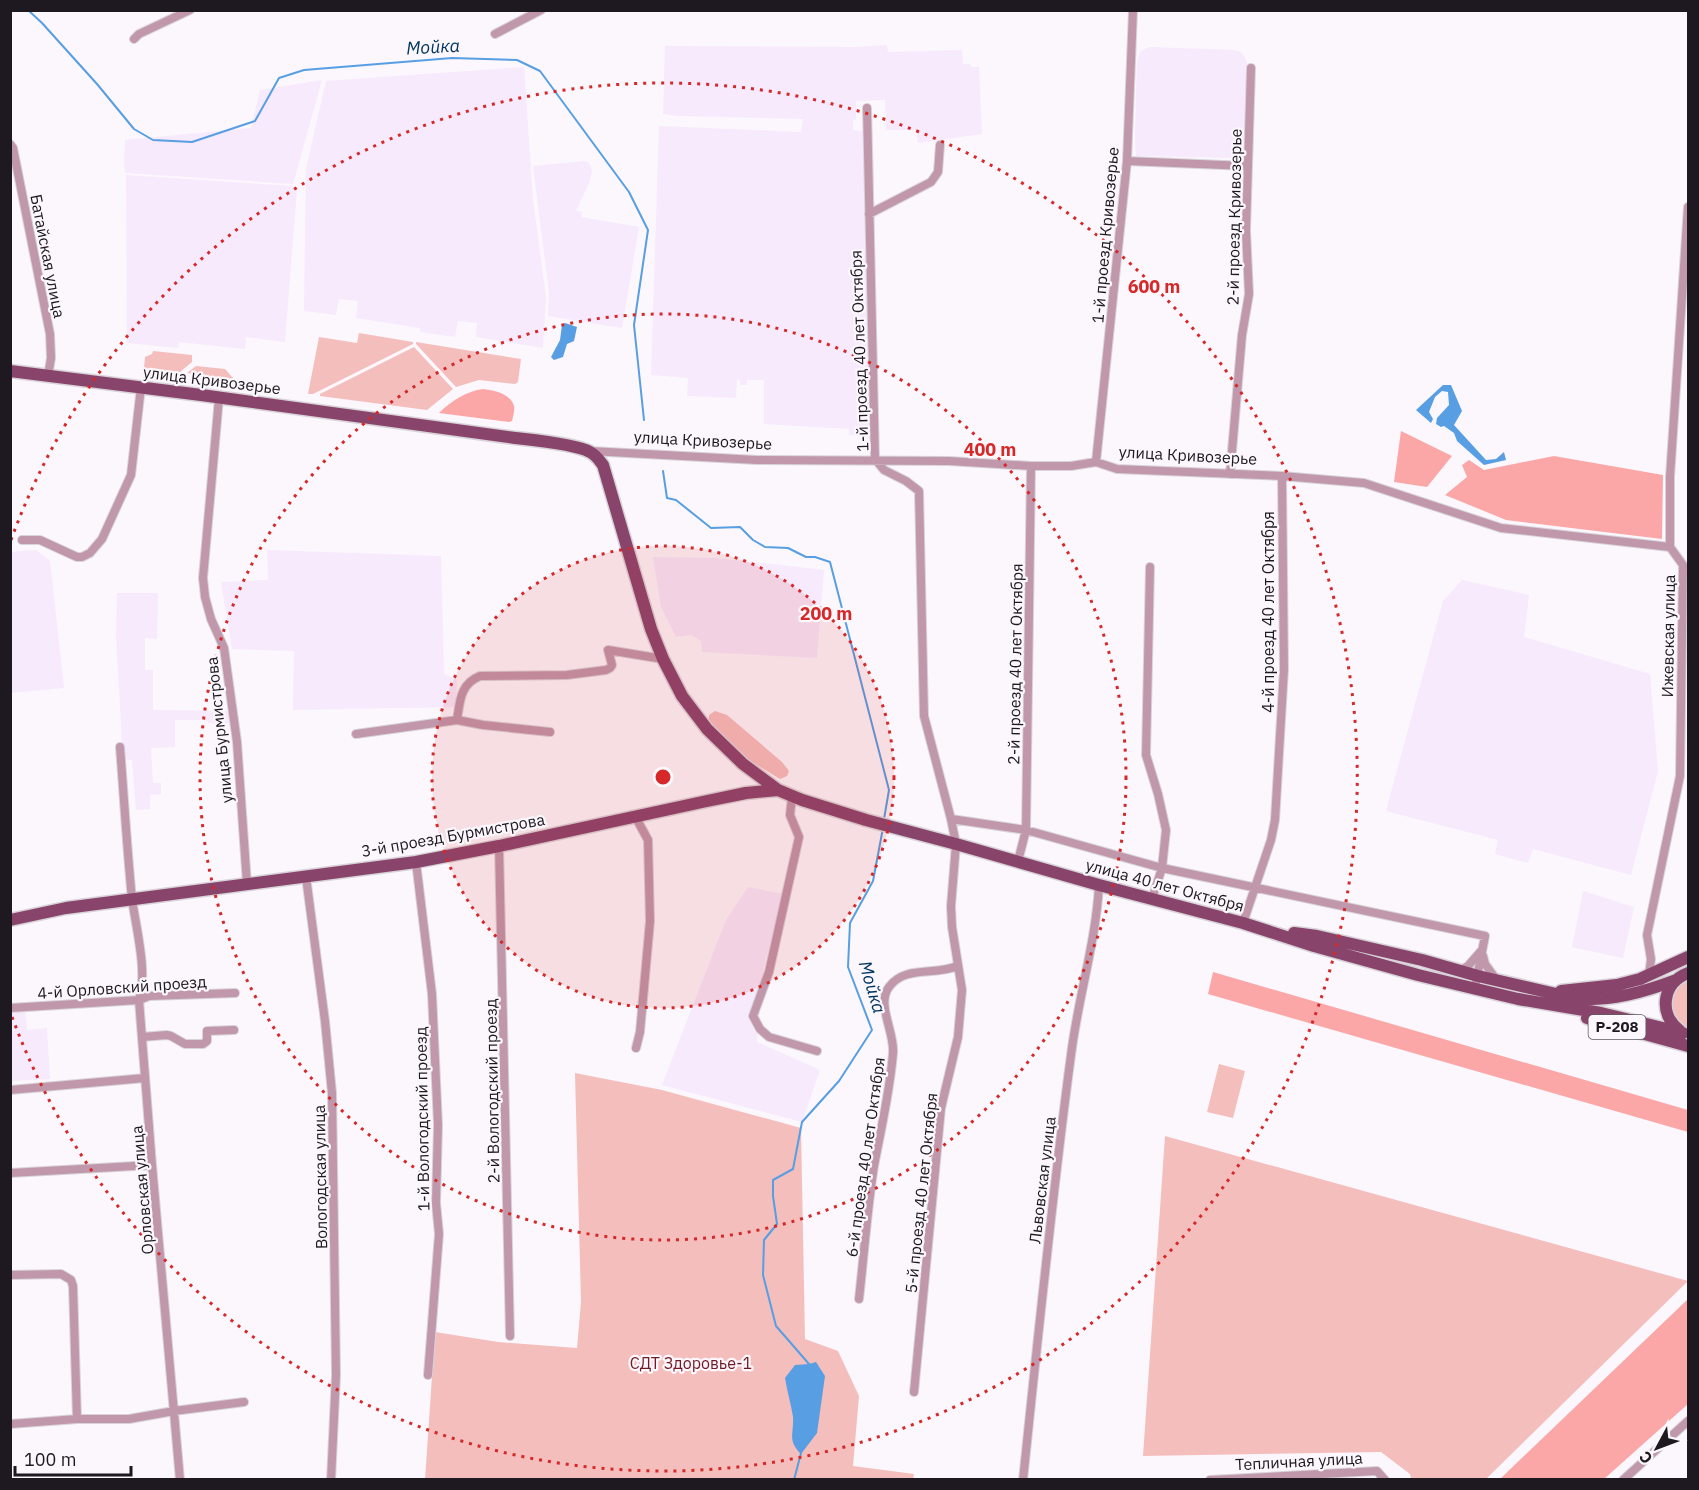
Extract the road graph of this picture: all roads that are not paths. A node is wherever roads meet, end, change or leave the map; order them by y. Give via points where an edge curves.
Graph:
1 (190, 10) edge
2 (540, 10) edge
3 (1133, 10) edge
4 (495, 34) dead end
5 (134, 39) dead end
6 (1251, 68) dead end
7 (867, 108) dead end
8 (10, 144) edge
9 (940, 145) dead end
10 (1127, 161) junction
11 (1247, 166) junction
12 (1689, 207) edge
13 (869, 213) junction
14 (10, 370) edge
15 (48, 376) junction
16 (141, 387) junction
17 (219, 398) junction
18 (588, 450) junction
19 (875, 459) junction
20 (1096, 462) junction
21 (1031, 466) junction
22 (1230, 474) junction
23 (1282, 476) junction
24 (22, 540) dead end
25 (1670, 546) junction
26 (1150, 567) dead end
27 (663, 659) junction
28 (457, 720) junction
29 (550, 732) dead end
30 (356, 734) dead end
31 (120, 747) dead end
32 (778, 790) junction
33 (792, 797) junction
34 (635, 816) junction
35 (951, 819) junction
36 (1026, 830) junction
37 (956, 844) junction
38 (499, 846) junction
39 (1018, 861) junction
40 (417, 862) junction
41 (1162, 868) junction
42 (306, 877) junction
43 (248, 884) junction
44 (1099, 885) junction
45 (1255, 888) junction
46 (1152, 899) junction
47 (132, 900) junction
48 (10, 920) edge
49 (1243, 923) junction
50 (1263, 928) junction
51 (1483, 948) junction
52 (1689, 957) edge
53 (1651, 958) junction
54 (957, 966) junction
55 (1661, 970) junction
56 (1460, 971) junction
57 (1649, 975) junction
58 (1684, 975) edge
59 (1497, 981) junction
60 (1477, 982) junction
61 (235, 993) dead end
62 (1547, 998) junction
63 (139, 1000) junction
64 (10, 1008) edge
65 (234, 1030) dead end
66 (1686, 1034) edge
67 (142, 1037) junction
68 (1689, 1046) edge
69 (636, 1048) dead end
70 (817, 1051) dead end
71 (145, 1078) junction
72 (10, 1090) edge
73 (152, 1165) junction
74 (10, 1173) edge
75 (10, 1275) edge
76 (859, 1299) dead end
77 (510, 1336) dead end
78 (428, 1375) dead end
79 (914, 1392) dead end
80 (244, 1402) dead end
81 (174, 1411) junction
82 (77, 1419) junction
83 (1689, 1421) edge
84 (10, 1424) edge
85 (180, 1479) edge
86 (331, 1479) edge
87 (1023, 1479) edge
88 (1210, 1479) edge
89 (1385, 1479) edge
90 (1623, 1479) edge

1 - 5 street
2 - 4 street
3 - 10 street, 1-й проезд Кривозерье
6 - 11 street, 2-й проезд Кривозерье
7 - 13 street, 1-й проезд 40 лет Октября
8 - 15 street, Батайская улица via 50,334
9 - 13 street via 938,172 931,182
10 - 11 street
10 - 20 street, 1-й проезд Кривозерье
11 - 22 street, 2-й проезд Кривозерье via 1249,294
12 - 25 street, Ижевская улица via 1670,477
13 - 19 street, 1-й проезд 40 лет Октября
14 - 15 main road, улица Кривозерье
15 - 16 main road, улица Кривозерье
16 - 17 main road, улица Кривозерье
16 - 24 street via 131,475 97,546 78,557 40,540
17 - 18 main road, улица Кривозерье
17 - 43 street, улица Бурмистрова via 203,578 211,619 224,648 237,742
18 - 19 street, улица Кривозерье via 757,460
18 - 27 main road via 606,473
19 - 21 street, улица Кривозерье
19 - 35 street, 1-й проезд 40 лет Октября via 884,470 919,491 924,716
20 - 21 street, улица Кривозерье
20 - 22 street, улица Кривозерье via 1117,469
21 - 36 street, 2-й проезд 40 лет Октября
22 - 23 street, улица Кривозерье
23 - 25 street, улица Кривозерье via 1364,483 1501,528
23 - 45 street, 4-й проезд 40 лет Октября via 1284,669 1276,808 1271,840
25 - 53 street, Ижевская улица via 1683,565 1680,776 1647,935
26 - 41 street via 1146,755 1166,830
27 - 28 street via 608,650 612,665 606,670 567,675 480,675 462,690
27 - 32 main road via 682,696 706,729
28 - 29 street
28 - 30 street
31 - 47 street
32 - 33 main road, улица 40 лет Октября
32 - 34 main road, 3-й проезд Бурмистрова
33 - 37 main road, улица 40 лет Октября
33 - 70 street via 790,815 799,837 769,972 753,1016 769,1037
34 - 38 main road, 3-й проезд Бурмистрова
34 - 69 street via 648,840 650,921
35 - 36 street
35 - 37 street, 5-й проезд 40 лет Октября
36 - 39 street, 2-й проезд 40 лет Октября
36 - 41 street
37 - 39 main road, улица 40 лет Октября
37 - 54 street, 5-й проезд 40 лет Октября via 951,906
38 - 40 main road, 3-й проезд Бурмистрова
38 - 77 street, 2-й Вологодский проезд
39 - 44 main road, улица 40 лет Октября
40 - 42 main road, 3-й проезд Бурмистрова
40 - 78 street, 1-й Вологодский проезд via 432,994 438,1125 439,1233
41 - 45 street
41 - 46 street
42 - 43 main road, 3-й проезд Бурмистрова
42 - 86 street, Вологодская улица via 332,1093 336,1375
43 - 47 main road, 3-й проезд Бурмистрова
44 - 46 main road, улица 40 лет Октября
44 - 87 street, Львовская улица via 1072,1045
45 - 49 street, 4-й проезд 40 лет Октября
45 - 51 street via 1485,936
46 - 49 main road, улица 40 лет Октября
47 - 48 main road, 3-й проезд Бурмистрова
47 - 63 street, Орловская улица via 143,990
49 - 50 main road, улица 40 лет Октября
50 - 56 main road via 1317,936
50 - 60 main road, улица 40 лет Октября via 1314,946
51 - 56 street
51 - 59 street via 1485,964
51 - 60 street
52 - 55 main road
53 - 55 street
53 - 57 street, Ижевская улица
54 - 76 street, 6-й проезд 40 лет Октября via 903,975 885,992 893,1055 874,1168
54 - 79 street, 5-й проезд 40 лет Октября via 962,990 959,1032 941,1108
55 - 57 main road
55 - 58 street
56 - 60 main road
57 - 62 main road
58 - 62 main road, улица 40 лет Октября via 1635,994
58 - 66 main road, улица 40 лет Октября via 1667,994 1666,1011 1674,1026
59 - 60 main road, улица 40 лет Октября
59 - 62 main road, улица 40 лет Октября
60 - 62 main road, улица 40 лет Октября via 1518,999
61 - 63 street, 4-й Орловский проезд via 148,996
62 - 66 main road, улица 40 лет Октября
62 - 68 main road, улица 40 лет Октября / Р-208 via 1574,1014
63 - 64 street, 4-й Орловский проезд
63 - 67 street, Орловская улица
65 - 67 street via 207,1031 203,1044 185,1044 167,1035
67 - 71 street, Орловская улица
71 - 72 street
71 - 73 street, Орловская улица
73 - 74 street
73 - 81 street, Орловская улица
75 - 82 street via 61,1274 73,1286
80 - 81 street
81 - 82 street via 129,1419
81 - 85 street, Орловская улица
82 - 84 street
83 - 90 street
88 - 89 street, Тепличная улица via 1377,1471

